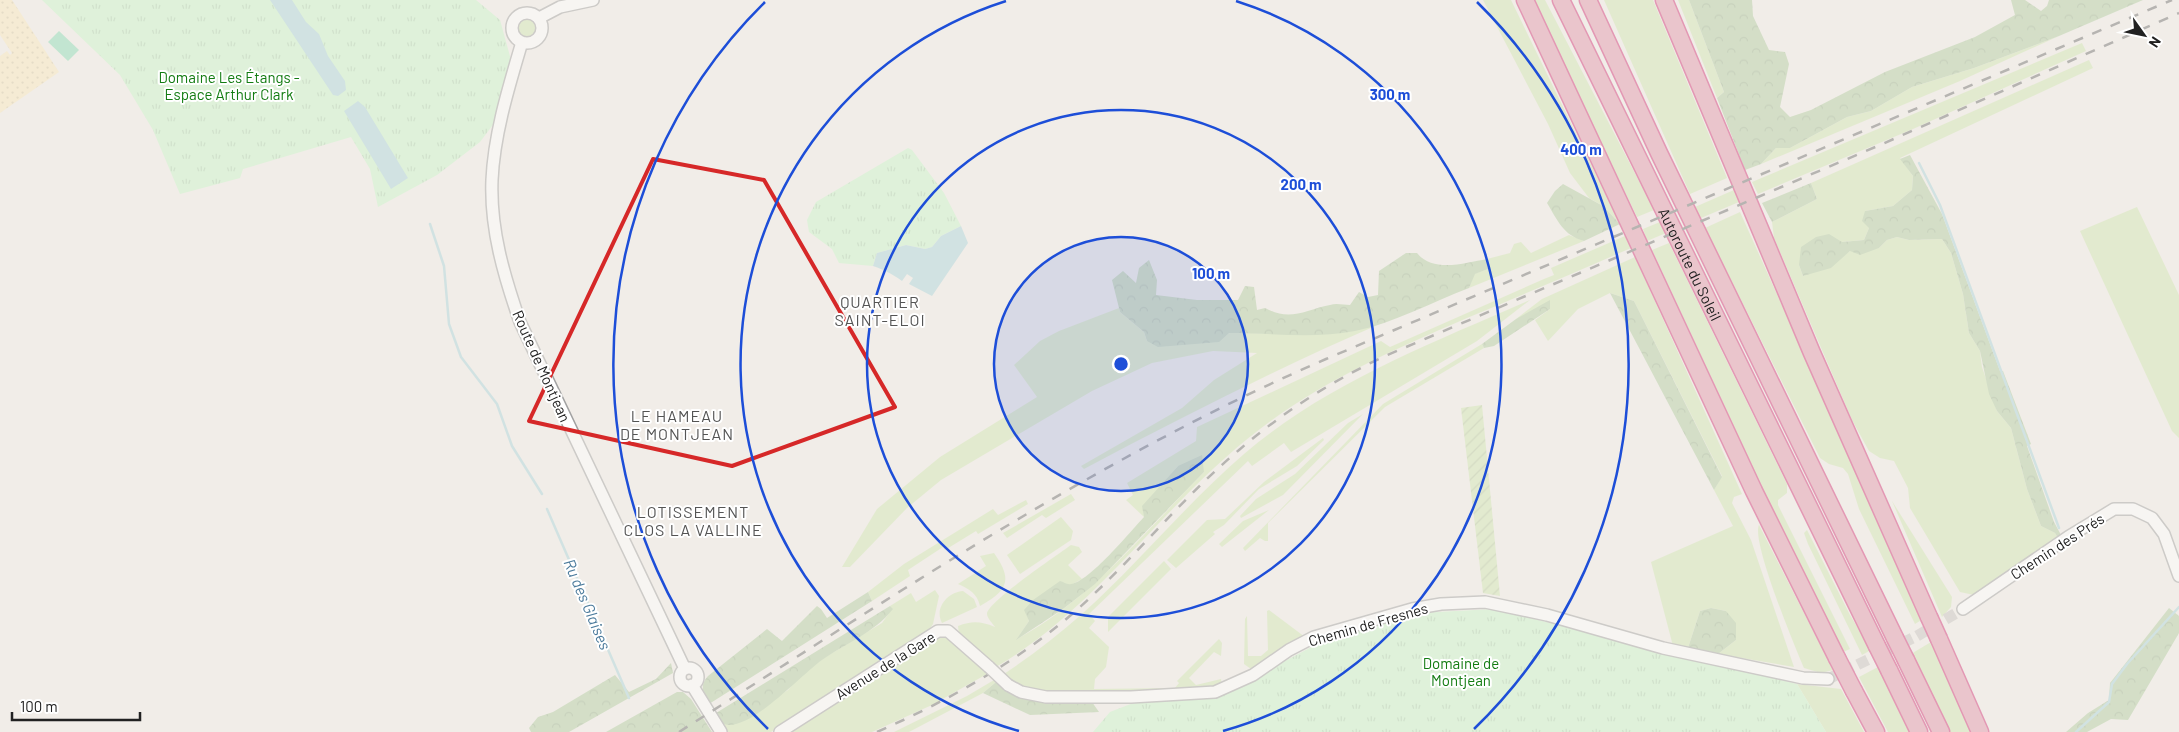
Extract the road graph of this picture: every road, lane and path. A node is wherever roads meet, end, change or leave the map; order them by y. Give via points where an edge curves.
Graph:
1 (593, 0) edge
2 (1525, 0) edge
3 (1561, 0) edge
4 (1588, 0) edge
5 (1664, 0) edge
6 (539, 18) junction
7 (522, 42) junction
8 (2179, 576) edge
9 (1963, 609) tunnel mouth
10 (1828, 679) tunnel mouth
11 (1008, 685) joint
12 (721, 732) edge
13 (780, 732) edge
14 (1876, 732) edge
15 (1919, 732) edge
16 (1940, 732) edge
17 (1980, 732) edge

1 - 6 street via 560,8
2 - 14 highway, bridge via 1738,459
3 - 15 highway, Autoroute du Soleil, bridge
4 - 16 highway, Autoroute du Soleil, bridge via 1659,154
5 - 17 highway, bridge via 1808,344
6 - 7 street via 542,30 537,39
6 - 7 street via 527,12 515,19 512,32
7 - 12 street, Route de Montjean via 492,170 494,224 504,276 520,322 685,669 692,668 697,673 696,682 692,685
8 - 9 street, Chemin des Prés via 2164,534 2152,518 2133,509 2114,509
10 - 11 street, Chemin de Fresnes via 1803,678 1678,652 1548,615 1470,602 1412,609 1314,637 1253,675 1215,692 1131,697 1046,696 1021,692
11 - 13 street, Avenue de la Gare, bridge via 948,631 938,631

